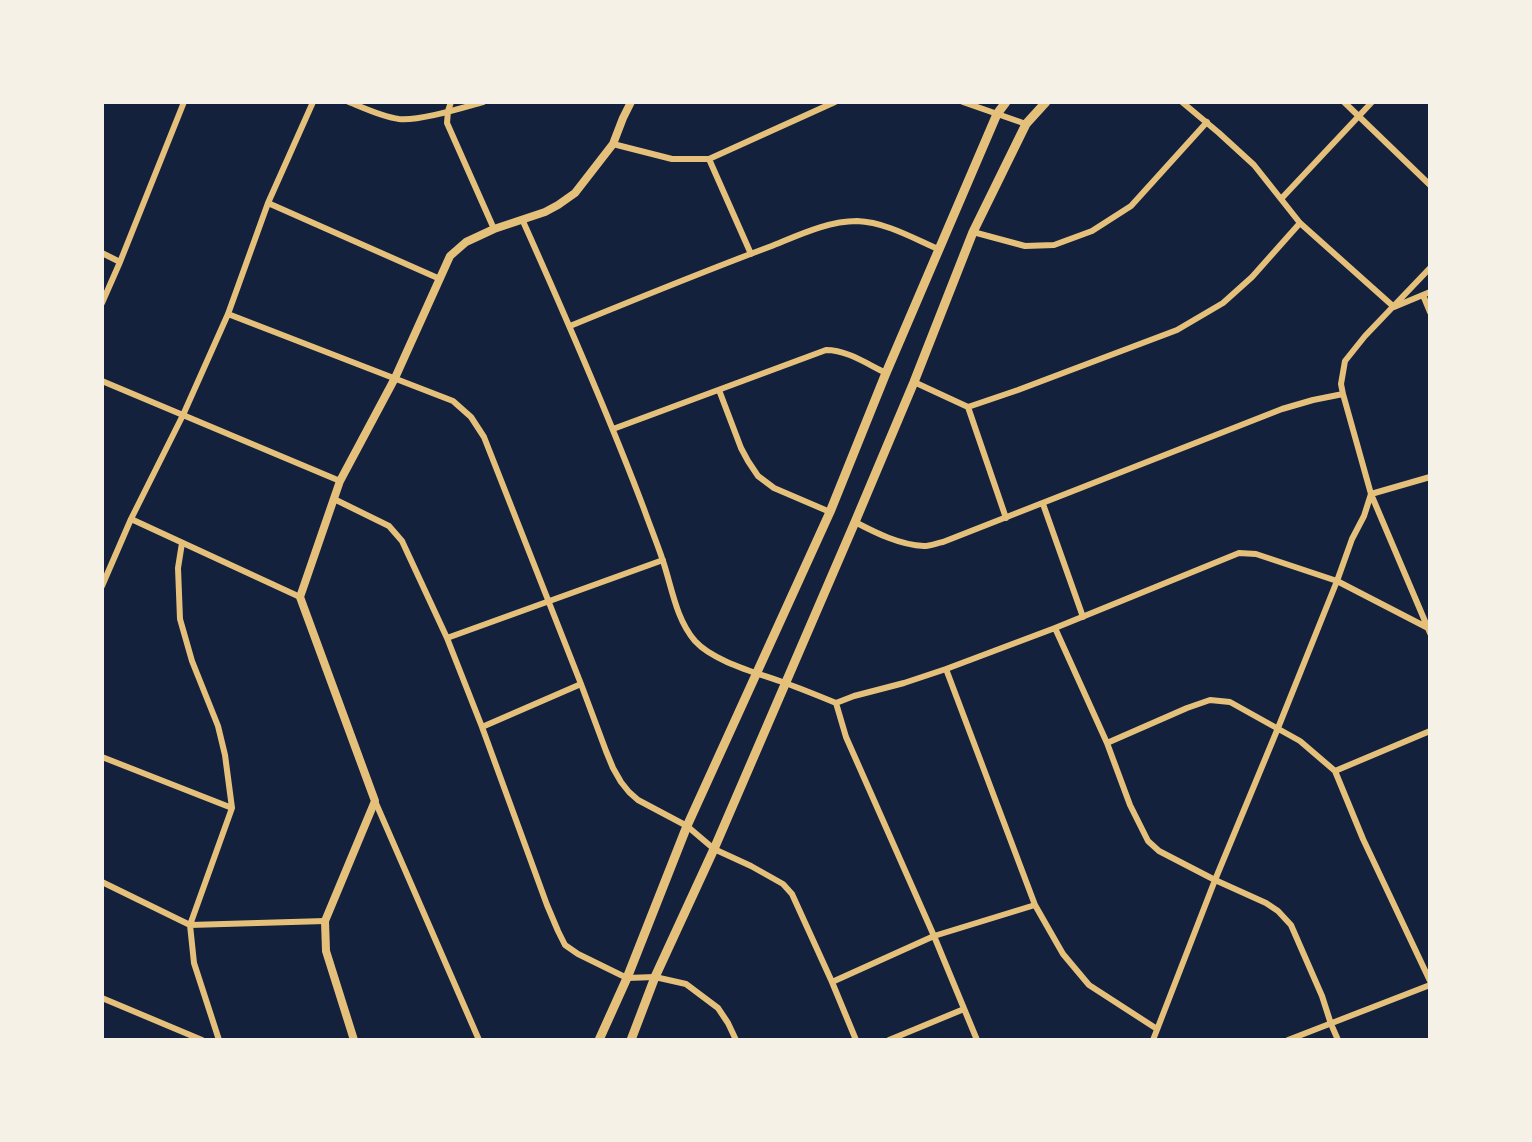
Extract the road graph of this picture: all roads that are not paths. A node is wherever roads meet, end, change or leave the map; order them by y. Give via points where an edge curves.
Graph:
1 (184, 102) edge
2 (314, 102) edge
3 (349, 102) edge
4 (451, 102) edge
5 (483, 102) edge
6 (631, 102) edge
7 (835, 102) edge
8 (963, 102) edge
9 (1006, 102) edge
10 (1046, 102) edge
11 (1182, 102) edge
12 (1344, 102) edge
13 (1372, 102) edge
14 (448, 111) junction
15 (997, 114) junction
16 (1358, 116) junction
17 (1207, 122) junction
18 (1026, 124) junction
19 (613, 144) junction
20 (709, 159) junction
21 (1430, 185) edge
22 (1281, 199) junction
23 (268, 203) junction
24 (522, 219) junction
25 (1300, 223) junction
26 (494, 229) junction
27 (973, 232) junction
28 (938, 249) junction
29 (102, 253) edge
30 (751, 254) junction
31 (120, 262) junction
32 (1430, 268) edge
33 (440, 279) junction
34 (1426, 294) edge
35 (102, 303) edge
36 (1394, 306) junction
37 (1430, 312) edge
38 (228, 314) junction
39 (570, 326) junction
40 (886, 373) junction
41 (395, 378) junction
42 (102, 381) edge
43 (914, 382) junction
44 (719, 390) junction
45 (1343, 394) junction
46 (968, 407) junction
47 (183, 415) junction
48 (613, 429) junction
49 (1430, 477) edge
50 (340, 481) junction
51 (1371, 495) junction
52 (334, 499) junction
53 (1042, 504) junction
54 (830, 512) junction
55 (1006, 518) junction
56 (131, 519) junction
57 (855, 522) junction
58 (182, 543) junction
59 (663, 560) junction
60 (1337, 581) junction
61 (102, 586) edge
62 (300, 597) junction
63 (549, 602) junction
64 (1083, 616) junction
65 (1055, 628) junction
66 (1429, 630) edge
67 (447, 638) junction
68 (946, 669) junction
69 (756, 673) junction
70 (785, 683) junction
71 (581, 684) junction
72 (836, 703) junction
73 (482, 727) junction
74 (1278, 728) junction
75 (1430, 731) edge
76 (1107, 744) junction
77 (102, 757) edge
78 (1335, 771) junction
79 (375, 801) junction
80 (232, 808) junction
81 (687, 826) junction
82 (714, 849) junction
83 (1215, 880) junction
84 (102, 882) edge
85 (1035, 905) junction
86 (325, 921) junction
87 (190, 925) junction
88 (934, 936) junction
89 (655, 977) junction
90 (627, 978) junction
91 (832, 982) junction
92 (1430, 983) edge
93 (102, 998) edge
94 (964, 1009) junction
95 (1331, 1024) junction
96 (1157, 1029) junction
97 (202, 1040) edge
98 (219, 1040) edge
99 (354, 1040) edge
100 (479, 1040) edge
101 (600, 1040) edge
102 (631, 1040) edge
103 (736, 1040) edge
104 (856, 1040) edge
105 (890, 1040) edge
106 (977, 1040) edge
107 (1153, 1040) edge
108 (1288, 1040) edge
109 (1338, 1040) edge

1 - 31 street
2 - 23 street
3 - 14 street via 399,119
4 - 14 street
5 - 14 street
6 - 19 street
7 - 20 street
8 - 15 street
9 - 15 main road
10 - 18 main road
11 - 17 street
12 - 16 street
13 - 16 street
14 - 26 street via 447,123
15 - 18 street
15 - 28 main road
16 - 21 street
16 - 22 street
17 - 22 street via 1254,165
17 - 27 street via 1131,206 1092,231 1054,245 1025,246
18 - 27 main road
19 - 20 street via 672,159
19 - 24 street via 575,193 544,212
20 - 30 street
22 - 25 street
23 - 33 street
23 - 38 street
24 - 26 street
24 - 39 street
25 - 36 street
25 - 46 street via 1223,303 1177,330
26 - 33 street via 466,242 450,256
27 - 43 main road
28 - 30 street via 887,227 857,221 826,226
28 - 40 main road
29 - 31 street
30 - 39 street
31 - 35 street
32 - 36 street
33 - 41 street
34 - 36 street
34 - 37 street
36 - 45 street via 1346,361
38 - 41 street
38 - 47 street
39 - 48 street
40 - 44 street via 848,354 826,350
40 - 54 main road
41 - 50 street
41 - 63 street via 453,401 471,417 484,437
42 - 47 street
43 - 46 street
43 - 57 main road
44 - 48 street
44 - 54 street via 741,448 758,476 774,488
45 - 51 street
45 - 53 street via 1282,409
46 - 55 street
47 - 50 street
47 - 56 street
48 - 59 street
49 - 51 street
50 - 52 street
51 - 60 street
51 - 66 street
52 - 62 street
52 - 67 street via 389,526 402,541
53 - 55 street
53 - 64 street
54 - 69 main road
55 - 57 street via 926,546 895,540
56 - 58 street
56 - 61 street
57 - 70 main road
58 - 62 street
58 - 80 street via 178,568 180,619 218,726
59 - 63 street
59 - 69 street via 679,613 695,641 718,657
60 - 64 street via 1256,554 1239,554
60 - 66 street
60 - 74 street
62 - 79 street
63 - 67 street
63 - 71 street
64 - 65 street
65 - 68 street
65 - 76 street
67 - 73 street
68 - 72 street
68 - 85 street
69 - 70 street
69 - 81 main road
70 - 72 street
70 - 82 main road
71 - 73 street
71 - 81 street via 613,768 629,792
72 - 88 street via 846,737
73 - 90 street via 547,905 566,945
74 - 76 street via 1230,702 1210,700
74 - 78 street
74 - 83 street
75 - 78 street
76 - 83 street via 1148,841 1159,851
77 - 80 street
78 - 92 street
79 - 86 street
79 - 100 street
80 - 87 street
81 - 82 street
81 - 90 main road
82 - 89 main road
82 - 91 street via 783,884 792,894
83 - 95 street via 1266,903 1291,925
83 - 96 street
84 - 87 street
85 - 88 street
85 - 96 street via 1063,954 1089,985
86 - 87 street
86 - 99 street via 326,951
87 - 98 street via 194,963
88 - 91 street
88 - 94 street
89 - 90 street
89 - 102 main road
89 - 103 street via 686,984 704,996 718,1008
90 - 101 main road
91 - 104 street
92 - 95 street
93 - 97 street
94 - 105 street
94 - 106 street
95 - 108 street
95 - 109 street
96 - 107 street

